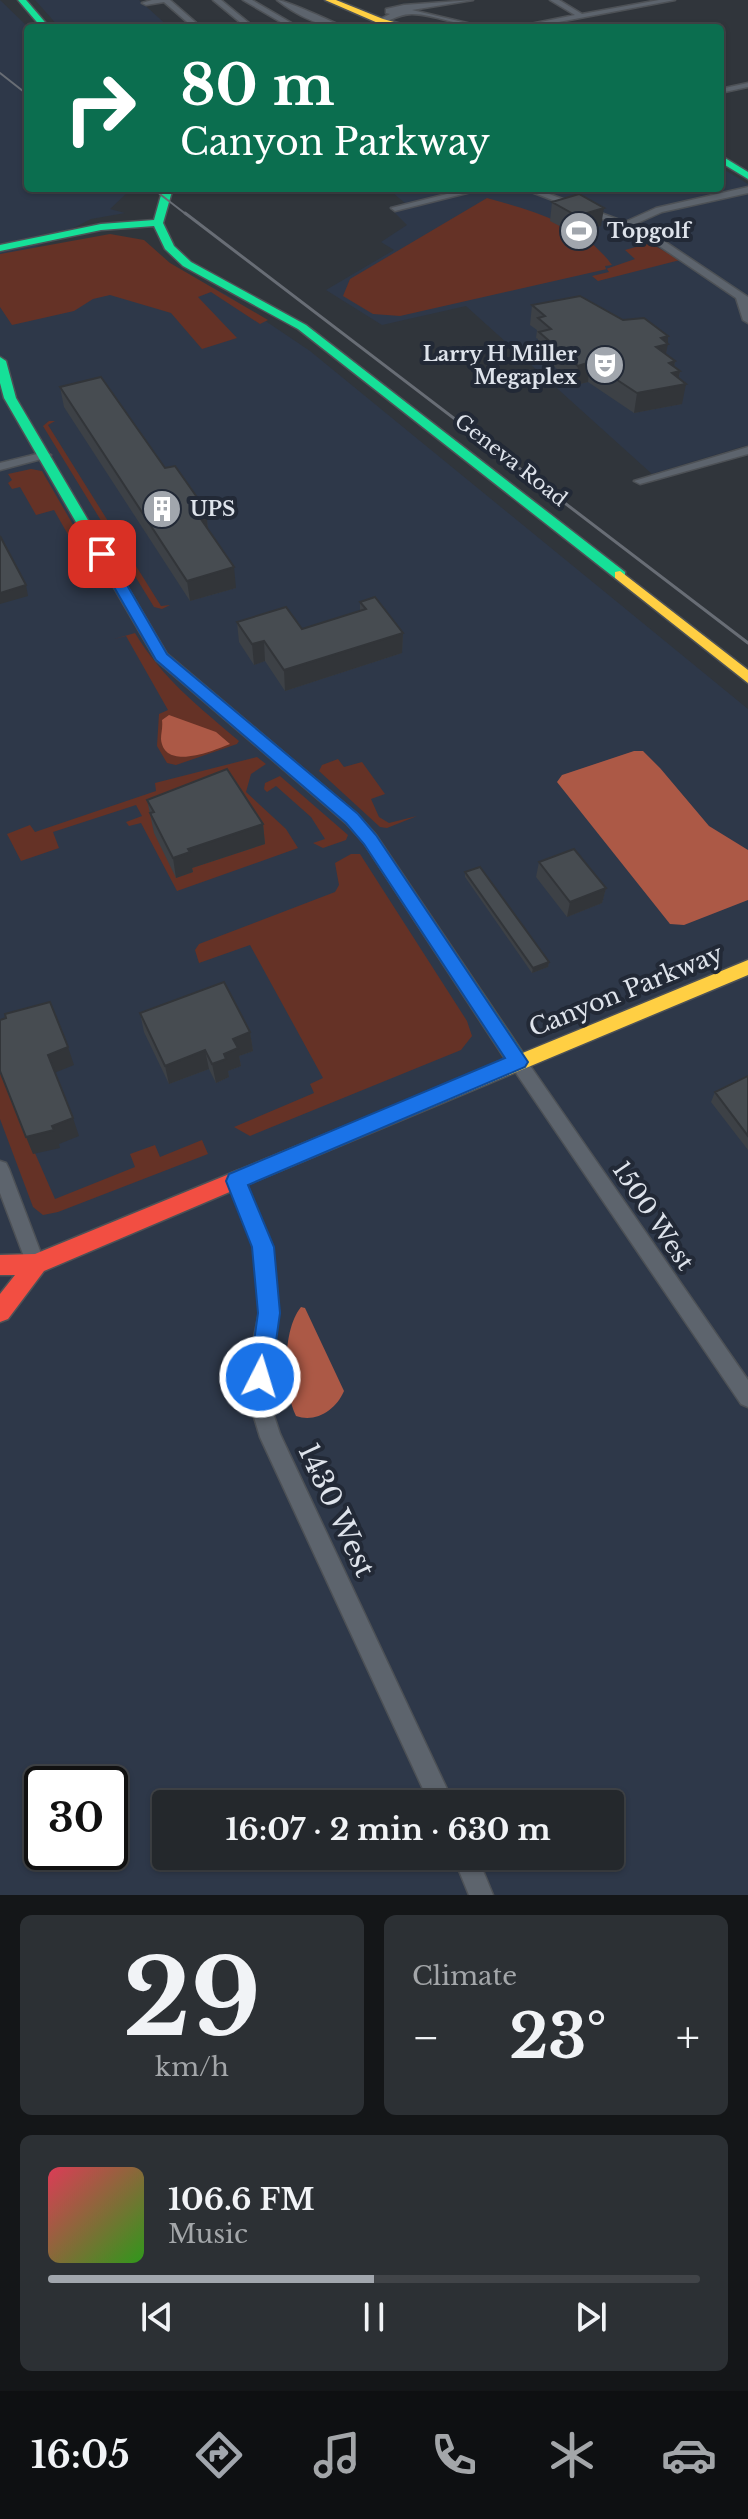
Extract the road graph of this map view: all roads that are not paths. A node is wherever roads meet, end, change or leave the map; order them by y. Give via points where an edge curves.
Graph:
1 (22, 0) edge
2 (165, 0) edge
3 (217, 0) edge
4 (247, 0) edge
5 (281, 0) edge
6 (329, 0) edge
7 (469, 0) edge
8 (554, 0) edge
9 (671, 0) edge
10 (146, 3) dead end
11 (411, 16) edge
12 (581, 16) junction
13 (381, 21) edge
14 (43, 24) edge
15 (193, 24) edge
16 (246, 24) edge
17 (289, 24) edge
18 (330, 24) edge
19 (460, 24) edge
20 (537, 24) edge
21 (748, 85) edge
22 (724, 90) edge
23 (724, 161) edge
24 (748, 176) edge
25 (748, 190) edge
26 (465, 192) edge
27 (544, 192) edge
28 (166, 193) edge
29 (395, 208) dead end
30 (158, 223) junction
31 (626, 225) junction
32 (101, 227) junction
33 (169, 247) junction
34 (0, 248) edge
35 (745, 308) edge
36 (0, 361) edge
37 (748, 450) edge
38 (45, 455) junction
39 (0, 467) edge
40 (640, 481) dead end
41 (748, 678) edge
42 (748, 967) edge
43 (518, 1062) junction
44 (0, 1169) edge
45 (236, 1181) junction
46 (36, 1264) junction
47 (0, 1265) edge
48 (0, 1312) edge
49 (748, 1397) edge
50 (435, 1790) edge
51 (471, 1870) edge
52 (481, 1895) edge

1 - 14 main road
2 - 10 street
2 - 15 street
3 - 16 street
4 - 17 street
5 - 18 street
6 - 13 main road
7 - 11 street via 440,0
8 - 12 street
9 - 12 street
11 - 13 main road
11 - 19 street
12 - 20 street
21 - 22 street
23 - 24 main road
25 - 31 street via 659,210
26 - 29 street
27 - 31 street
28 - 30 main road
28 - 32 main road via 131,220
30 - 32 main road
30 - 33 main road, Geneva Road
31 - 35 street via 655,239
32 - 33 main road via 126,230
32 - 34 main road
33 - 41 main road, Geneva Road via 187,264 302,327
36 - 38 main road via 10,398
37 - 40 street
38 - 39 street
38 - 43 main road via 161,657 370,839
42 - 43 main road, Canyon Parkway
43 - 45 main road, Canyon Parkway
43 - 49 street, 1500 West
44 - 46 street
45 - 46 main road, Canyon Parkway
45 - 50 street, 1430 West via 263,1247 269,1313 261,1352 261,1407 270,1437
46 - 47 main road, Canyon Parkway
46 - 48 main road
51 - 52 street

